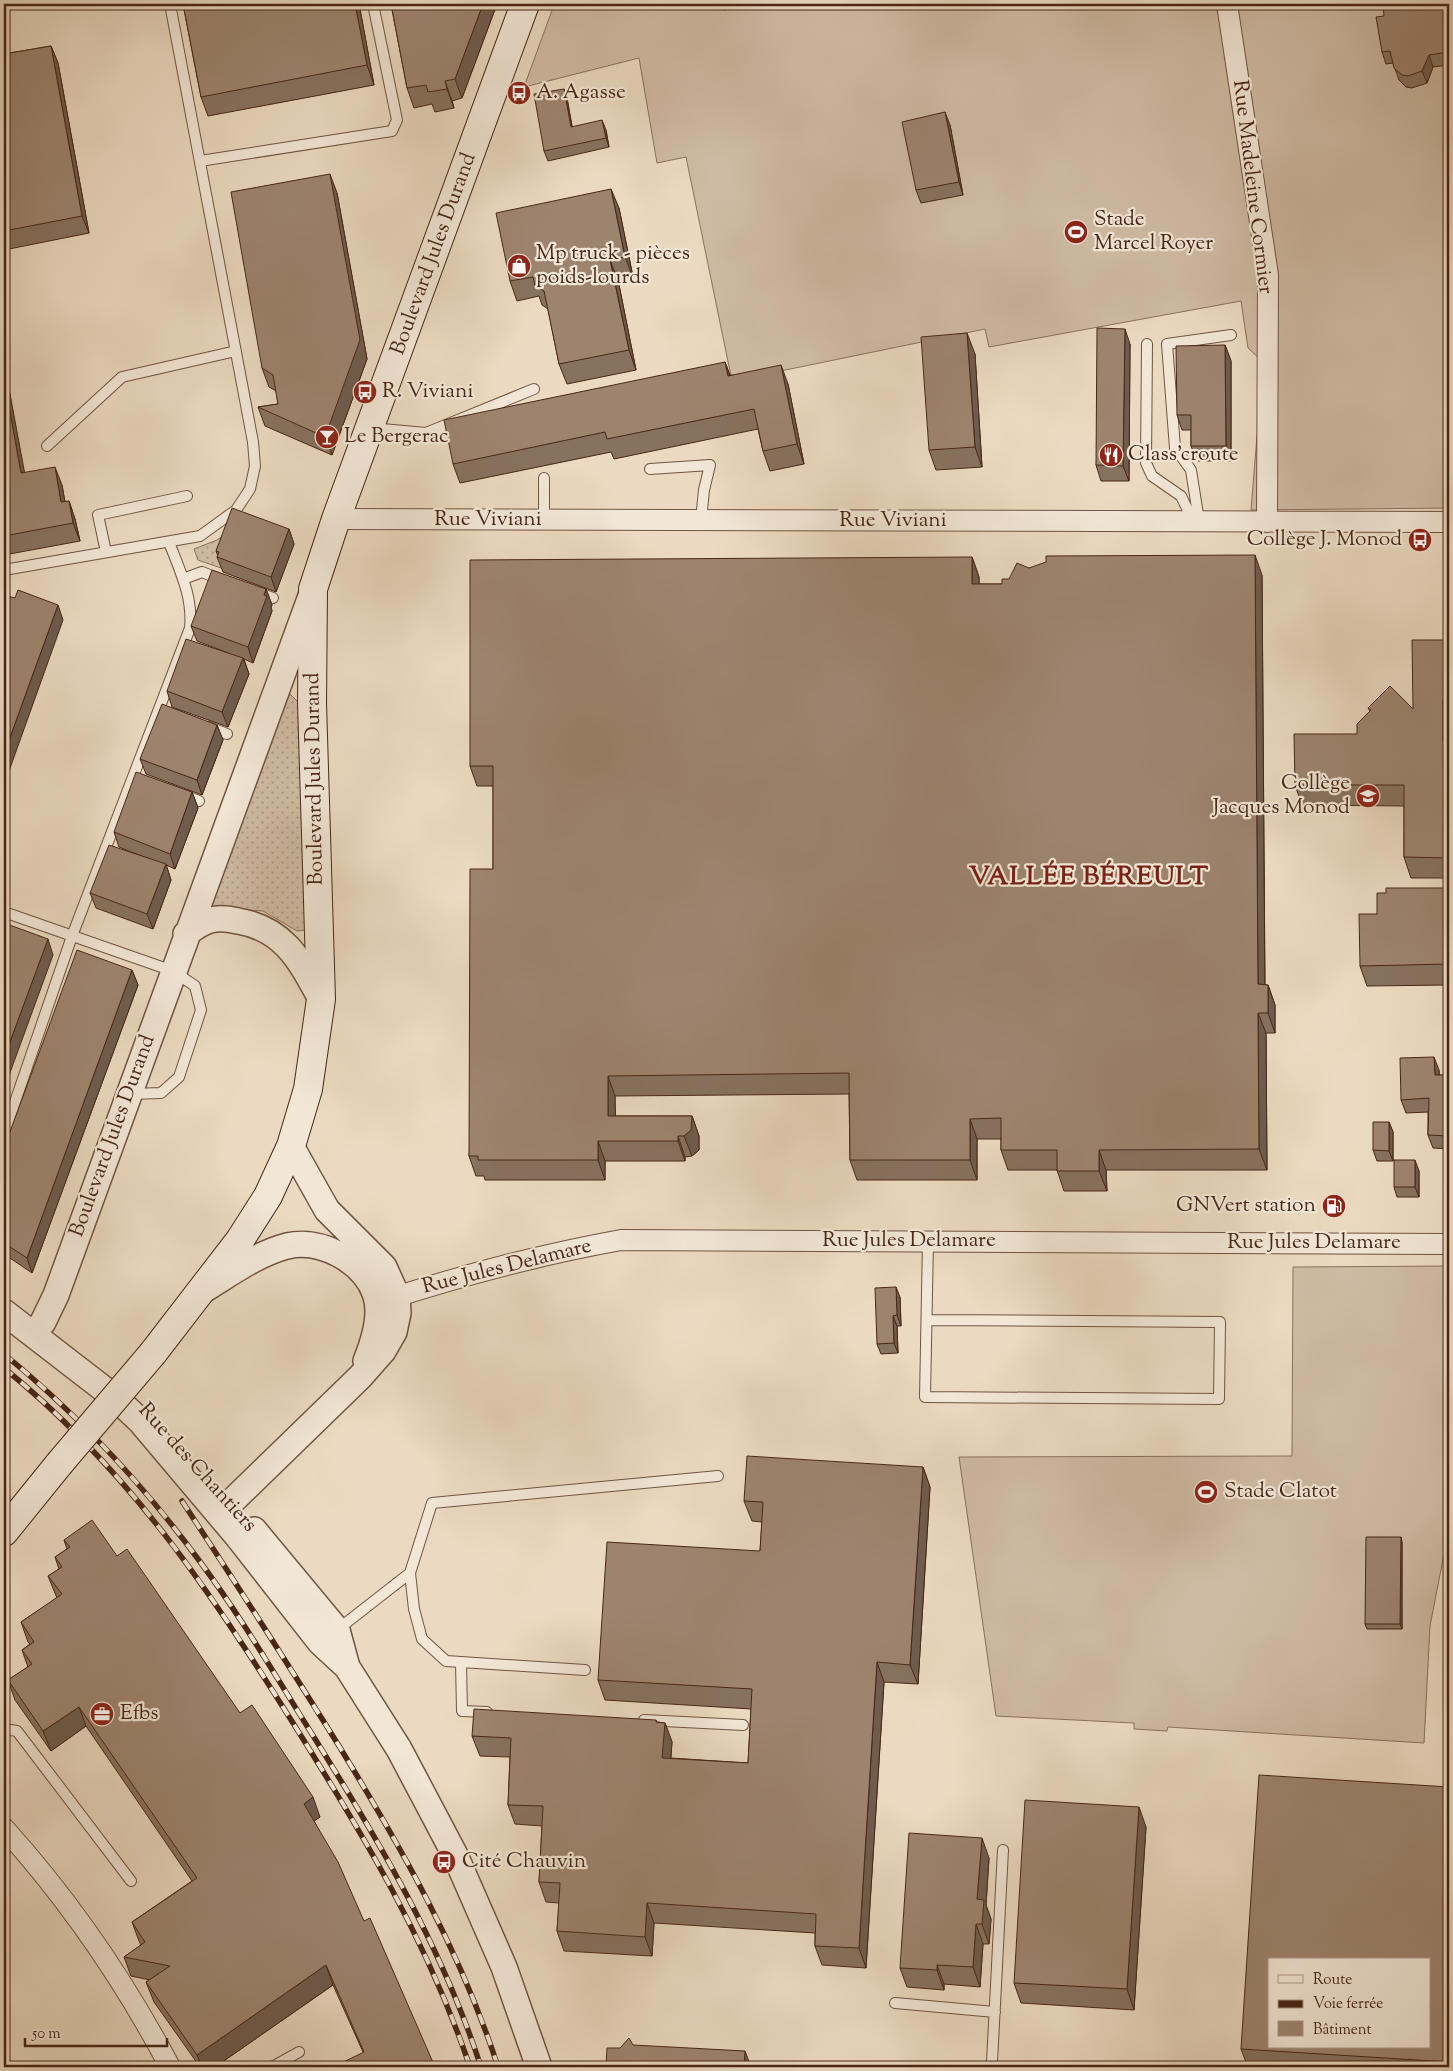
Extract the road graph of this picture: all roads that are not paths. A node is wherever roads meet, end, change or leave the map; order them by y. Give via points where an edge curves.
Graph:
1 (170, 4) edge
2 (373, 4) edge
3 (525, 4) edge
4 (1228, 4) edge
5 (200, 161) junction
6 (1231, 335) dead end
7 (1147, 344) dead end
8 (236, 352) junction
9 (534, 389) dead end
10 (370, 428) junction
11 (47, 446) dead end
12 (650, 469) dead end
13 (544, 478) dead end
14 (187, 496) dead end
15 (336, 519) junction
16 (544, 520) junction
17 (701, 520) junction
18 (1196, 521) junction
19 (1267, 522) junction
20 (1449, 522) edge
21 (169, 542) junction
22 (106, 552) junction
23 (4, 570) edge
24 (183, 578) junction
25 (228, 582) edge
26 (246, 588) edge
27 (313, 589) junction
28 (273, 598) dead end
29 (201, 724) edge
30 (227, 734) dead end
31 (174, 792) edge
32 (199, 801) dead end
33 (4, 912) edge
34 (186, 934) junction
35 (72, 936) junction
36 (172, 971) junction
37 (321, 999) junction
38 (127, 1095) junction
39 (4, 1134) edge
40 (291, 1146) junction
41 (928, 1242) junction
42 (1449, 1244) edge
43 (199, 1293) junction
44 (387, 1299) junction
45 (4, 1312) edge
46 (927, 1320) junction
47 (38, 1328) junction
48 (718, 1476) dead end
49 (225, 1509) junction
50 (4, 1532) edge
51 (410, 1573) junction
52 (328, 1636) junction
53 (461, 1662) junction
54 (585, 1670) dead end
55 (501, 1712) edge
56 (636, 1719) edge
57 (743, 1725) dead end
58 (4, 1729) edge
59 (4, 1828) edge
60 (1003, 1850) dead end
61 (131, 1881) dead end
62 (895, 2003) dead end
63 (994, 2012) junction
64 (299, 2052) dead end
65 (992, 2062) dead end
66 (170, 2067) edge
67 (272, 2067) edge
68 (539, 2067) edge

1 - 5 lane
2 - 5 lane via 397,120 392,131
3 - 10 main road, Boulevard Jules Durand
4 - 19 street, Rue Madeleine Cormier via 1268,275
5 - 8 lane
6 - 18 lane via 1167,344 1175,448 1191,470
7 - 18 lane via 1146,463 1152,476 1181,496
8 - 11 lane via 122,377
8 - 21 lane via 256,466 250,489 236,510 218,525 200,536
9 - 10 lane via 426,433
10 - 15 main road, Boulevard Jules Durand
12 - 17 lane via 710,465
13 - 16 lane
14 - 22 lane via 98,515
15 - 16 street, Rue Viviani
15 - 27 main road, Boulevard Jules Durand
16 - 17 street, Rue Viviani
17 - 18 street, Rue Viviani
18 - 19 street, Rue Viviani
19 - 20 street, Rue Viviani
21 - 22 lane
21 - 24 lane
22 - 23 lane
24 - 25 lane via 202,572
24 - 35 lane via 192,610 188,645 110,851
26 - 28 lane
27 - 34 street, Boulevard Jules Durand
27 - 37 main road, Boulevard Jules Durand via 312,703
29 - 30 lane
31 - 32 lane
33 - 35 lane
34 - 36 street, Boulevard Jules Durand
34 - 37 street via 199,924 219,917 254,924 279,937 301,962
35 - 36 lane
35 - 39 lane
36 - 38 street, Boulevard Jules Durand
36 - 38 lane via 195,986 202,1010 179,1077 161,1093
37 - 40 main road, Boulevard Jules Durand via 308,1089
38 - 47 street, Boulevard Jules Durand via 56,1295
40 - 43 main road, Boulevard Jules Durand via 268,1196 240,1240
40 - 44 street, Boulevard Jules Durand via 327,1210 384,1268
41 - 42 street, Rue Jules Delamare
41 - 44 street, Rue Jules Delamare via 621,1240 542,1254
41 - 46 lane
43 - 44 street, Boulevard Jules Durand via 249,1261 288,1246 314,1246 340,1254 362,1272 376,1294
43 - 50 main road, Boulevard Jules Durand, bridge
44 - 49 street, Boulevard Jules Durand via 398,1313 394,1332 383,1351
45 - 47 street, Rue des Chantiers
46 - 46 lane via 925,1397 1219,1399 1220,1322
47 - 49 street, Rue des Chantiers via 141,1422
48 - 51 lane via 432,1503
49 - 52 street, Rue des Chantiers
51 - 52 lane
51 - 53 lane via 414,1610 422,1639 446,1661
52 - 68 street, Rue des Chantiers via 399,1750 455,1855 504,1967
53 - 54 lane
53 - 55 lane via 462,1710
56 - 57 lane
58 - 61 lane via 17,1731
59 - 66 street via 81,1926 144,2017
60 - 63 lane
62 - 63 lane
63 - 65 lane
64 - 67 lane

